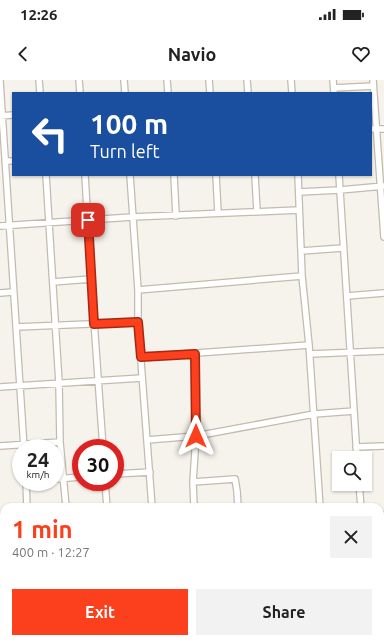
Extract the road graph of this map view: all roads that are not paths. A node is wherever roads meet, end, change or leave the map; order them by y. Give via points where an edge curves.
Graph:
1 (39, 80) edge
2 (79, 80) edge
3 (124, 80) edge
4 (167, 80) edge
5 (209, 80) edge
6 (247, 80) edge
7 (291, 80) edge
8 (333, 80) edge
9 (0, 81) edge
10 (373, 83) edge
11 (334, 90) edge
12 (40, 92) edge
13 (80, 92) edge
14 (125, 92) edge
15 (168, 92) edge
16 (210, 92) edge
17 (248, 92) edge
18 (292, 92) edge
19 (1, 116) edge
20 (12, 116) edge
21 (374, 129) edge
22 (384, 129) edge
23 (5, 161) junction
24 (12, 161) edge
25 (46, 176) edge
26 (85, 176) edge
27 (130, 176) edge
28 (174, 176) edge
29 (216, 176) edge
30 (255, 176) edge
31 (298, 176) edge
32 (339, 176) edge
33 (382, 187) edge
34 (340, 190) junction
35 (298, 192) junction
36 (299, 210) junction
37 (257, 212) junction
38 (218, 213) junction
39 (176, 216) junction
40 (132, 217) junction
41 (88, 220) junction
42 (48, 222) junction
43 (0, 226) edge
44 (9, 226) junction
45 (384, 237) edge
46 (343, 248) junction
47 (301, 251) junction
48 (302, 276) junction
49 (91, 279) junction
50 (53, 282) junction
51 (138, 290) junction
52 (13, 292) junction
53 (0, 293) edge
54 (384, 293) edge
55 (347, 296) junction
56 (138, 322) junction
57 (94, 324) junction
58 (55, 325) junction
59 (16, 327) junction
60 (309, 345) junction
61 (384, 352) edge
62 (350, 353) junction
63 (195, 354) junction
64 (310, 354) junction
65 (141, 357) junction
66 (142, 378) junction
67 (98, 381) junction
68 (59, 383) junction
69 (20, 385) junction
70 (0, 387) edge
71 (354, 411) junction
72 (314, 414) junction
73 (196, 436) junction
74 (24, 439) edge
75 (60, 439) edge
76 (102, 439) edge
77 (147, 440) junction
78 (0, 446) edge
79 (12, 446) edge
80 (384, 446) edge
81 (356, 447) junction
82 (356, 451) edge
83 (150, 472) junction
84 (124, 473) edge
85 (72, 478) edge
86 (64, 479) joint
87 (193, 482) junction
88 (26, 491) edge
89 (106, 491) edge
90 (360, 491) edge
91 (27, 503) edge
92 (66, 503) edge
93 (107, 503) edge
94 (152, 503) edge
95 (194, 503) edge
96 (238, 503) edge
97 (320, 503) edge
98 (361, 503) edge

1 - 12 street
2 - 13 street
3 - 14 street
4 - 15 street
5 - 16 street
6 - 17 street
7 - 18 street
8 - 11 street
9 - 19 street
10 - 11 street
10 - 21 street
19 - 20 street
19 - 23 street
21 - 22 street
21 - 33 street
23 - 24 street
23 - 44 street
25 - 42 street
26 - 41 street
27 - 40 street
28 - 39 street
29 - 38 street
30 - 37 street
31 - 35 street
32 - 34 street
33 - 34 street
33 - 45 street
34 - 35 street
34 - 46 street
35 - 36 street
36 - 37 street
36 - 47 street
37 - 38 street
38 - 39 street
39 - 40 street
40 - 41 street
40 - 51 street
41 - 42 street
41 - 49 street
42 - 44 street
42 - 50 street
43 - 44 street
44 - 52 street
46 - 47 street
46 - 55 street
47 - 48 street
48 - 51 street
48 - 60 street
49 - 50 street
49 - 57 street
50 - 58 street
51 - 56 street
52 - 53 street
52 - 59 street
54 - 55 street
55 - 62 street
56 - 57 street
56 - 65 street
57 - 58 street
57 - 67 street
58 - 59 street
58 - 68 street
59 - 69 street
60 - 63 street
60 - 64 street
61 - 62 street
62 - 64 street
62 - 71 street
63 - 65 street
63 - 73 street
64 - 72 street
65 - 66 street
66 - 67 street
66 - 77 street
67 - 68 street
67 - 76 street
68 - 69 street
68 - 75 street
69 - 70 street
69 - 74 street
71 - 72 street
71 - 81 street
72 - 73 street
72 - 97 street
73 - 77 street
73 - 87 street
77 - 83 street
78 - 79 street
80 - 81 street
81 - 82 street
83 - 84 street
83 - 94 street
85 - 86 street
86 - 92 street
87 - 95 street
87 - 96 street via 235,479
88 - 91 street
89 - 93 street
90 - 98 street

